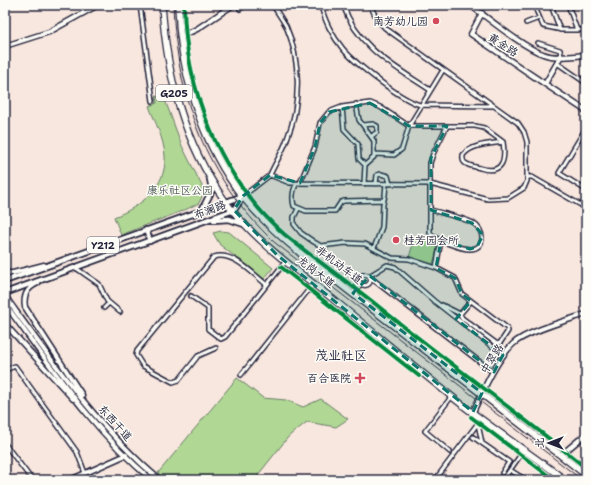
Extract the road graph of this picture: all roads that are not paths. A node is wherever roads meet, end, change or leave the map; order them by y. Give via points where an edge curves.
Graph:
1 (98, 5) edge
2 (140, 5) edge
3 (162, 5) edge
4 (178, 5) edge
5 (233, 5) edge
6 (246, 5) edge
7 (273, 5) edge
8 (321, 5) edge
9 (344, 5) edge
10 (370, 5) edge
11 (470, 5) edge
12 (534, 5) edge
13 (551, 5) edge
14 (568, 5) edge
15 (585, 5) edge
16 (586, 8) edge
17 (240, 9) dead end
18 (482, 13) junction
19 (540, 18) junction
20 (526, 23) dead end
21 (560, 30) junction
22 (576, 30) junction
23 (586, 30) edge
24 (180, 37) junction
25 (538, 43) dead end
26 (5, 46) edge
27 (586, 55) edge
28 (561, 56) junction
29 (557, 63) junction
30 (443, 70) junction
31 (586, 83) edge
32 (545, 84) junction
33 (430, 90) junction
34 (153, 101) dead end
35 (356, 104) junction
36 (421, 105) junction
37 (494, 106) junction
38 (342, 107) junction
39 (586, 111) edge
40 (362, 124) junction
41 (409, 126) junction
42 (446, 126) junction
43 (586, 128) edge
44 (372, 136) junction
45 (503, 142) junction
46 (375, 154) junction
47 (365, 165) junction
48 (210, 175) junction
49 (270, 175) junction
50 (528, 177) junction
51 (298, 183) junction
52 (364, 184) junction
53 (376, 184) junction
54 (388, 184) junction
55 (430, 184) junction
56 (586, 190) edge
57 (243, 196) junction
58 (384, 200) junction
59 (226, 201) junction
60 (586, 208) edge
61 (298, 209) junction
62 (202, 210) junction
63 (234, 210) junction
64 (431, 210) junction
65 (208, 220) junction
66 (245, 224) junction
67 (146, 230) junction
68 (441, 240) junction
69 (150, 241) junction
70 (374, 248) junction
71 (286, 261) junction
72 (56, 262) junction
73 (76, 268) junction
74 (436, 268) junction
75 (5, 273) edge
76 (59, 274) junction
77 (370, 277) junction
78 (5, 281) edge
79 (314, 284) junction
80 (361, 284) junction
81 (267, 285) junction
82 (353, 293) junction
83 (5, 295) edge
84 (191, 296) dead end
85 (471, 301) junction
86 (109, 303) junction
87 (437, 303) junction
88 (5, 304) edge
89 (104, 308) dead end
90 (120, 312) dead end
91 (460, 314) junction
92 (586, 314) edge
93 (5, 324) edge
94 (216, 348) dead end
95 (503, 355) junction
96 (5, 370) edge
97 (494, 372) junction
98 (59, 374) junction
99 (241, 374) dead end
100 (482, 393) junction
101 (452, 396) junction
102 (473, 412) junction
103 (100, 420) junction
104 (479, 421) junction
105 (95, 423) junction
106 (586, 434) edge
107 (473, 437) dead end
108 (482, 443) junction
109 (5, 444) edge
110 (524, 450) junction
111 (450, 452) dead end
112 (130, 453) junction
113 (561, 455) junction
114 (125, 456) junction
115 (510, 470) junction
116 (85, 473) junction
117 (502, 473) dead end
118 (556, 473) junction
119 (586, 475) edge
120 (562, 479) edge
121 (32, 480) edge
122 (70, 480) edge
123 (152, 480) edge
124 (160, 480) edge
125 (434, 480) edge
126 (503, 480) edge
127 (526, 480) edge
128 (551, 480) edge

1 - 26 main road via 49,32
2 - 34 street
3 - 48 highway, 龙岗大道 / G205 via 168,66 175,97 197,153
4 - 24 highway, 龙岗大道 / G205
5 - 24 main road
6 - 17 street
7 - 49 street via 286,26 296,66 297,88 292,125
8 - 36 street via 334,36 347,53 393,90
9 - 33 street via 354,30 364,41 387,61
10 - 30 street via 385,28
11 - 18 main road
12 - 19 street
13 - 21 street
14 - 22 street
15 - 16 street
18 - 28 main road via 536,51
18 - 32 main road, 黄金路 via 470,34
19 - 20 street
19 - 21 street via 543,26
21 - 22 street
22 - 23 street
24 - 57 highway, 龙岗大道 / G205 via 191,90 201,119 225,168
25 - 28 street via 560,50
27 - 28 main road
28 - 29 main road
29 - 31 street
29 - 32 main road
30 - 33 street
30 - 37 street
32 - 39 main road
33 - 36 street
35 - 38 street
35 - 40 street via 357,115
35 - 41 street via 375,105
36 - 37 street
36 - 41 street
37 - 50 street via 518,123 524,132 527,142
38 - 47 street via 344,129 358,144 359,159
38 - 51 street via 329,112 320,123 315,147
40 - 44 street
40 - 44 street via 377,126 377,132
41 - 42 street
41 - 46 street via 399,153
42 - 45 street via 484,128
42 - 55 street via 431,158
43 - 56 street via 559,173
44 - 46 street
45 - 45 street via 466,150 463,160 466,164 487,171 495,170 503,163
46 - 47 street
47 - 52 street
48 - 59 highway, 龙岗大道 / G205
48 - 62 main road via 212,190
49 - 51 street via 290,183
49 - 57 street
50 - 55 street via 524,188 499,200
50 - 60 street
51 - 52 street
51 - 61 street via 294,188 293,200 294,206
52 - 53 street
53 - 54 street
53 - 54 street via 377,175 381,174 388,176
54 - 55 street
54 - 58 street
55 - 64 street
57 - 59 main road, 布澜路 / Y212
57 - 63 main road, 布澜路
57 - 82 highway, 龙岗大道 / G205 via 277,234
58 - 61 street via 344,201 335,211
58 - 70 street via 382,227
59 - 62 main road, 布澜路 / Y212
59 - 63 highway, 龙岗大道 / G205
61 - 70 street via 294,224 301,233 321,246 361,244
62 - 67 main road, 布澜路 / Y212
63 - 65 main road, 布澜路 / Y212
63 - 66 highway, 龙岗大道 / G205
64 - 68 street via 430,233
64 - 68 street via 472,223 479,228 482,235 477,247 470,249
65 - 66 main road via 229,220
65 - 69 main road, 布澜路 / Y212
66 - 71 highway, 龙岗大道 / G205
67 - 69 main road
67 - 72 main road, 布澜路 / Y212
68 - 74 street
69 - 73 main road, 布澜路 / Y212
70 - 74 street via 392,258 409,259
71 - 79 highway, 龙岗大道 / G205
71 - 81 street
72 - 75 main road
72 - 78 main road, 布澜路 / Y212
73 - 76 main road, 布澜路 / Y212
73 - 86 street via 98,284
74 - 85 street via 455,278 462,294
76 - 83 main road, 布澜路 / Y212
76 - 103 main road via 29,288 24,298 25,307 63,368
77 - 80 street via 368,285
77 - 80 street via 365,274 361,276
77 - 87 street via 390,265
77 - 97 street
79 - 99 street
79 - 101 highway, 龙岗大道 / G205
80 - 82 street
81 - 84 street via 221,339 208,330 208,308
81 - 94 street via 236,260 224,255 214,257 136,355 143,366 174,382 179,380 198,356
82 - 100 highway, 龙岗大道 / G205
83 - 98 main road
85 - 91 street
85 - 91 street via 508,330 500,343 495,343
86 - 89 street
86 - 90 street
87 - 91 street
87 - 95 street
88 - 98 main road
92 - 95 main road, 中翠路 via 523,337 513,343
93 - 105 main road
95 - 97 main road, 中翠路
96 - 116 street via 15,366 77,452
97 - 100 main road, 中翠路
98 - 103 main road, 东西干道
98 - 105 main road, 东西干道
100 - 102 main road, 中翠路
100 - 113 highway, 龙岗大道 / G205
101 - 102 highway, 龙岗大道 / G205
101 - 111 street via 425,431
102 - 104 highway, 龙岗大道 / G205
103 - 112 main road, 东西干道
104 - 108 street
104 - 110 highway, 龙岗大道 / G205
104 - 125 street
105 - 114 main road, 东西干道
106 - 113 main road
107 - 108 street
108 - 117 street via 509,462
109 - 121 street
110 - 115 street
110 - 118 highway, 龙岗大道 / G205
112 - 114 main road
112 - 124 main road, 东西干道
113 - 119 highway, 龙岗大道 / G205
114 - 116 main road
114 - 123 main road, 东西干道
115 - 126 street
115 - 127 street
116 - 122 main road
118 - 120 highway, 龙岗大道 / G205
118 - 128 street

